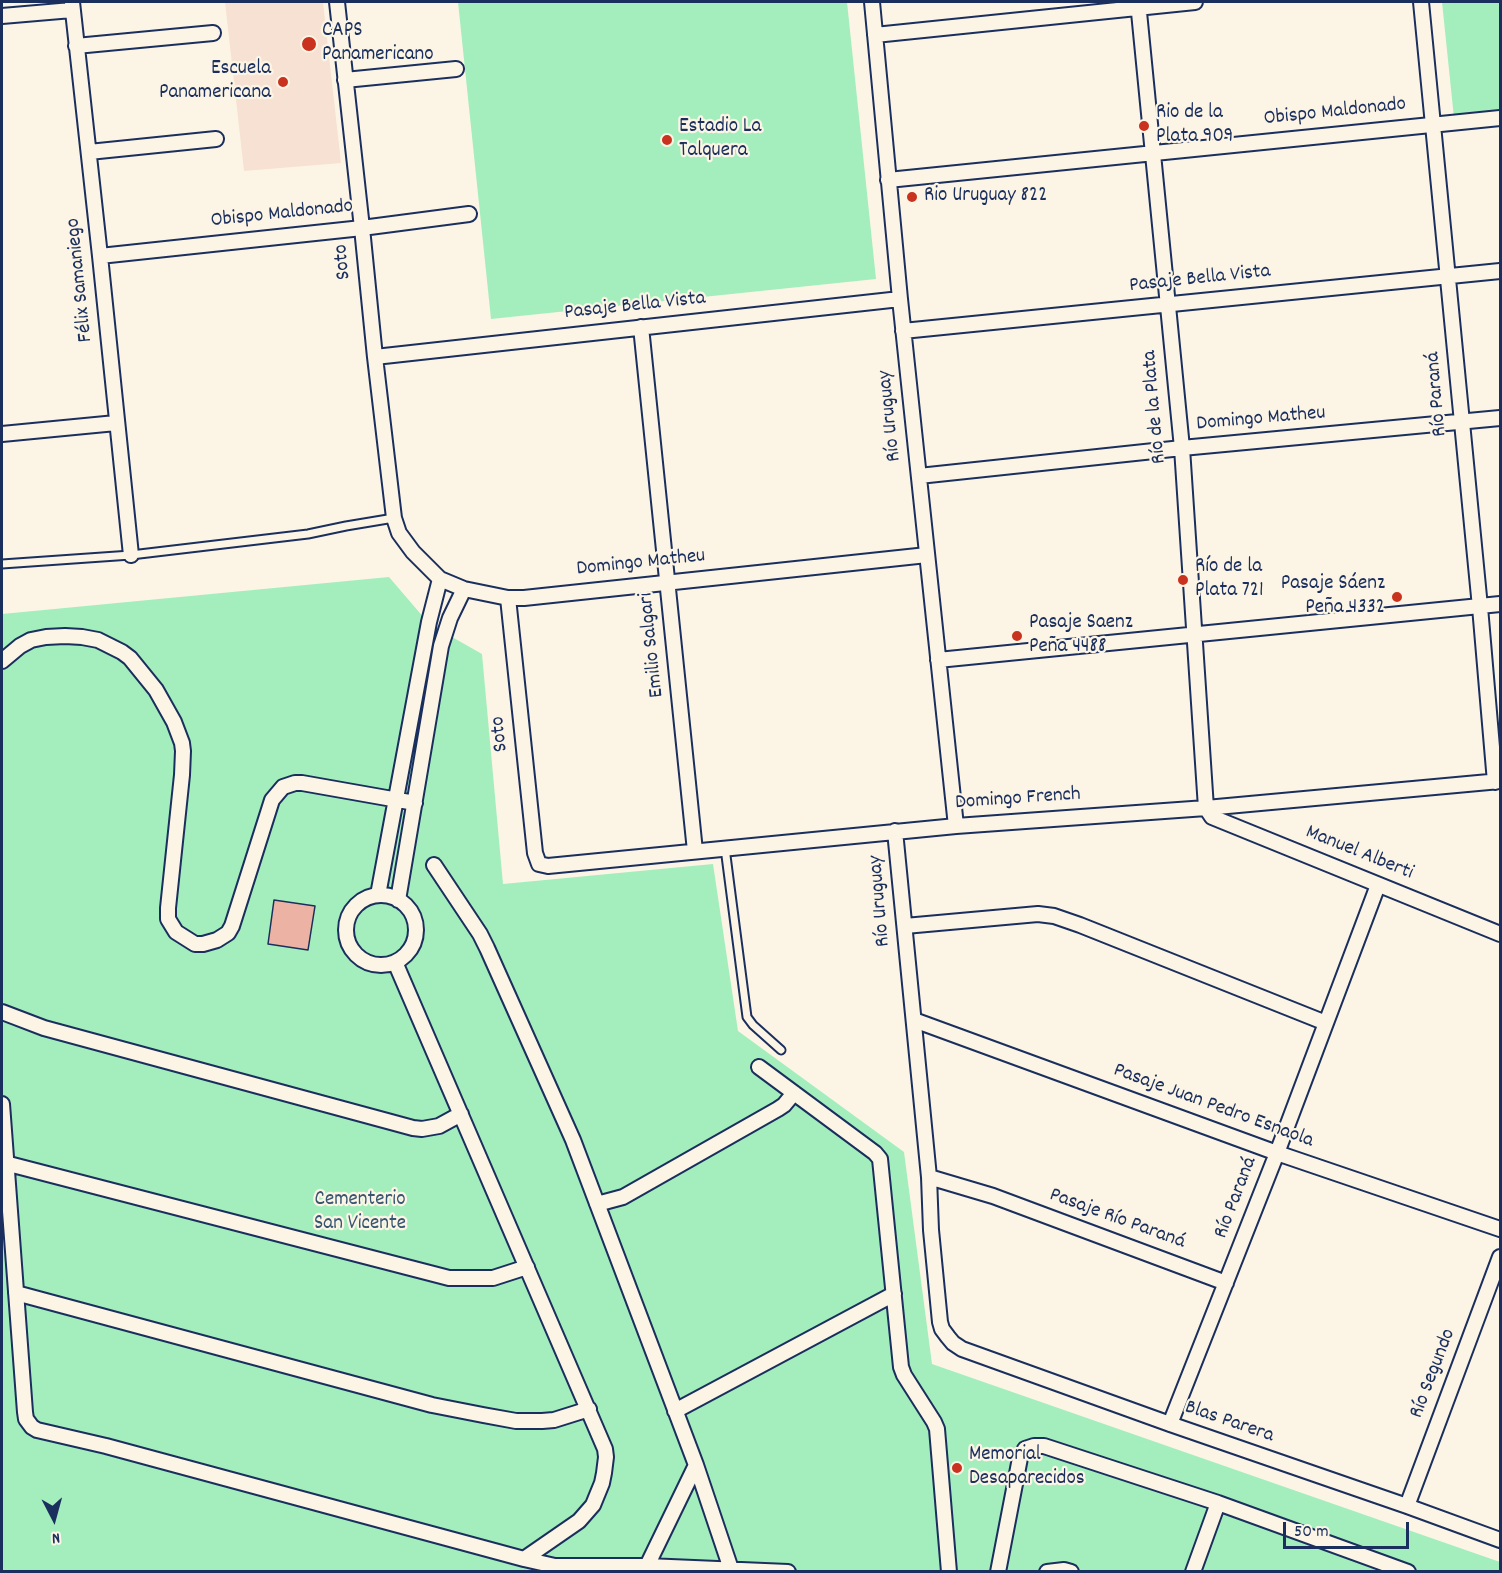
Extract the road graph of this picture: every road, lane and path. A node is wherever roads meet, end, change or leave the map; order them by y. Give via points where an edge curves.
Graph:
1 (337, 2) edge
2 (872, 2) edge
3 (1195, 2) edge
4 (1421, 2) edge
5 (1139, 4) edge
6 (72, 6) edge
7 (2, 16) edge
8 (213, 33) dead end
9 (875, 35) junction
10 (76, 46) junction
11 (456, 69) dead end
12 (345, 80) junction
13 (1500, 118) edge
14 (1434, 124) junction
15 (216, 139) dead end
16 (89, 152) junction
17 (1152, 154) junction
18 (888, 180) junction
19 (469, 214) dead end
20 (362, 228) junction
21 (100, 256) junction
22 (1500, 272) edge
23 (1448, 277) junction
24 (900, 299) junction
25 (1168, 304) junction
26 (641, 327) junction
27 (903, 331) junction
28 (375, 357) junction
29 (1500, 418) edge
30 (1462, 422) junction
31 (116, 423) junction
32 (2, 434) edge
33 (1182, 448) junction
34 (919, 476) junction
35 (394, 518) junction
36 (130, 555) junction
37 (927, 555) junction
38 (2, 564) edge
39 (440, 579) junction
40 (667, 582) junction
41 (464, 589) junction
42 (508, 598) junction
43 (1500, 604) edge
44 (1480, 607) junction
45 (1195, 635) junction
46 (938, 660) junction
47 (2, 661) edge
48 (1498, 782) edge
49 (395, 799) junction
50 (415, 803) junction
51 (1206, 808) junction
52 (956, 825) junction
53 (895, 831) junction
54 (725, 848) junction
55 (695, 851) junction
56 (539, 864) joint
57 (434, 865) dead end
58 (1378, 885) junction
59 (378, 895) junction
60 (398, 900) junction
61 (905, 926) junction
62 (1500, 934) edge
63 (395, 962) junction
64 (2, 1012) edge
65 (914, 1020) junction
66 (1326, 1023) junction
67 (781, 1050) dead end
68 (759, 1067) dead end
69 (794, 1093) junction
70 (2, 1104) edge
71 (461, 1114) junction
72 (1277, 1154) junction
73 (5, 1163) junction
74 (929, 1177) junction
75 (597, 1204) junction
76 (1500, 1229) edge
77 (1500, 1257) edge
78 (527, 1267) junction
79 (1226, 1283) junction
80 (16, 1293) junction
81 (894, 1294) junction
82 (948, 1338) joint
83 (589, 1409) junction
84 (675, 1411) junction
85 (1170, 1424) junction
86 (696, 1465) junction
87 (1218, 1503) junction
88 (1407, 1506) junction
89 (1500, 1540) edge
90 (524, 1559) junction
91 (647, 1566) junction
92 (732, 1570) edge
93 (788, 1572) edge
94 (950, 1572) edge
95 (998, 1572) edge
96 (1047, 1572) edge
97 (1071, 1572) edge
98 (1193, 1572) edge
99 (1408, 1572) edge

1 - 12 street, Soto
2 - 9 street, Río Uruguay
3 - 5 street
4 - 14 street, Río Paraná
5 - 9 street
5 - 17 street, Río de la Plata
6 - 7 street
6 - 10 street, Félix Samaniego
8 - 10 street
9 - 18 street, Río Uruguay
10 - 16 street, Félix Samaniego
11 - 12 street
12 - 20 street, Soto
13 - 14 street, Obispo Maldonado
14 - 17 street, Obispo Maldonado
14 - 23 street, Río Paraná
15 - 16 street
16 - 21 street, Félix Samaniego
17 - 18 street, Obispo Maldonado
17 - 25 street, Río de la Plata
18 - 24 street, Río Uruguay
19 - 20 street, Obispo Maldonado
20 - 21 street, Obispo Maldonado
20 - 28 street, Soto
21 - 31 street, Félix Samaniego
22 - 23 street, Pasaje Bella Vista
23 - 25 street, Pasaje Bella Vista
23 - 30 street, Río Paraná
24 - 26 street, Pasaje Bella Vista
24 - 27 street, Río Uruguay
25 - 27 street, Pasaje Bella Vista
25 - 33 street, Río de la Plata
26 - 28 street, Pasaje Bella Vista
26 - 40 street, Emilio Salgari
27 - 34 street, Río Uruguay
28 - 35 street, Soto
29 - 30 street, Domingo Matheu
30 - 33 street, Domingo Matheu
30 - 44 street, Río Paraná
31 - 32 street
31 - 36 street, Félix Samaniego
33 - 34 street, Domingo Matheu
33 - 45 street, Río de la Plata
34 - 37 street, Río Uruguay
35 - 36 lane via 308,534
35 - 39 street, Domingo Matheu via 405,541
36 - 38 lane
37 - 40 street, Domingo Matheu
37 - 46 street, Río Uruguay
39 - 41 street, Domingo Matheu
39 - 49 street
40 - 42 street, Domingo Matheu
40 - 55 street, Emilio Salgari
41 - 42 street, Domingo Matheu
41 - 50 street via 441,646
42 - 56 street, Soto
43 - 44 street
44 - 45 street
44 - 48 street, Río Paraná
45 - 46 street
45 - 51 street, Río de la Plata
46 - 52 street, Río Uruguay
47 - 49 street via 31,640 65,636 98,640 130,658 156,690 174,722 183,751 168,919 176,932 195,944 217,940 232,926 272,800 283,787 302,783
48 - 51 street, Domingo French
49 - 50 street
49 - 59 street
50 - 60 street
51 - 52 street, Domingo French
51 - 58 street, Manuel Alberti via 1212,817
52 - 53 street, Domingo French
53 - 54 street, Domingo French
53 - 61 street, Río Uruguay
54 - 55 street, Domingo French
54 - 67 lane via 747,1017
55 - 56 street, Domingo French
57 - 75 street via 488,948
58 - 62 street, Manuel Alberti
58 - 66 street, Río Paraná
59 - 60 street
59 - 63 street via 356,905 345,927 346,939 360,959 371,964
60 - 63 street via 407,906 416,926 411,947
61 - 65 street, Río Uruguay
61 - 66 street via 1054,916
63 - 71 street
64 - 71 street via 44,1028 413,1128 439,1126
65 - 72 street, Pasaje Juan Pedro Esnaola
65 - 74 street, Río Uruguay
66 - 72 street, Río Paraná
68 - 69 street
69 - 75 street via 778,1109 623,1197
69 - 81 street via 880,1159
70 - 73 street
71 - 78 street
72 - 76 street, Pasaje Juan Pedro Esnaola
72 - 79 street, Río Paraná
73 - 78 street via 449,1278 493,1278
73 - 80 street
74 - 79 street, Pasaje Río Paraná via 993,1196
74 - 82 street, Río Uruguay via 940,1322
75 - 84 street
77 - 88 street, Río Segundo
78 - 83 street
79 - 85 street, Río Paraná
80 - 83 street via 420,1402 483,1415 542,1421
80 - 90 street via 25,1412 29,1424 37,1430
81 - 84 street
81 - 94 street via 904,1376 937,1429
82 - 85 street, Blas Parera via 962,1349
83 - 90 street via 606,1457 593,1506 579,1521
84 - 86 street
85 - 88 street, Blas Parera
86 - 91 street
86 - 92 street
87 - 95 street via 1034,1446 1025,1449 1020,1458
87 - 98 street
87 - 99 street
88 - 89 street, Blas Parera
90 - 91 street via 555,1566
91 - 92 street
92 - 93 street
96 - 97 street

